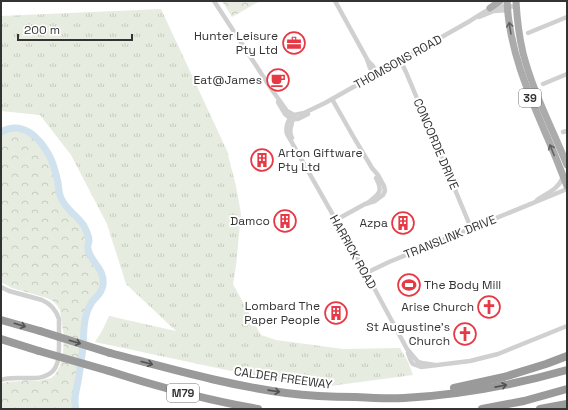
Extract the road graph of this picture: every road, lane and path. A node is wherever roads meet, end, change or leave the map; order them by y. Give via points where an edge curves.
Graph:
1 (214, 1) edge
2 (335, 1) edge
3 (500, 1) edge
4 (516, 4) edge
5 (508, 6) edge
6 (490, 8) junction
7 (567, 17) edge
8 (470, 21) junction
9 (528, 33) dead end
10 (400, 60) junction
11 (375, 74) junction
12 (567, 74) edge
13 (543, 84) dead end
14 (332, 99) junction
15 (292, 118) junction
16 (567, 165) edge
17 (563, 177) junction
18 (567, 188) edge
19 (534, 202) junction
20 (336, 220) junction
21 (471, 228) junction
22 (366, 273) junction
23 (1, 287) edge
24 (1, 320) edge
25 (567, 326) edge
26 (1, 339) edge
27 (567, 355) edge
28 (567, 370) edge
29 (1, 380) edge
30 (567, 389) edge
31 (402, 398) junction
32 (567, 404) edge
33 (258, 409) edge
34 (482, 409) edge
35 (540, 409) edge

1 - 15 street
2 - 11 street
3 - 6 main road
4 - 5 street, THOMSONS ROAD
4 - 16 main road, 39 via 520,40 530,73
5 - 6 street, THOMSONS ROAD
5 - 8 street, THOMSONS ROAD
17 -> 5 main road, 39 via 523,78 514,47
6 - 8 street, THOMSONS ROAD
7 - 9 street
8 - 10 street, THOMSONS ROAD
10 - 11 street, THOMSONS ROAD
10 - 21 street, CONCORDE DRIVE
11 - 14 street, THOMSONS ROAD
12 - 13 street
14 - 15 street, THOMSONS ROAD via 302,118
14 - 20 street via 380,185 378,195
15 - 20 street, HARRICK ROAD via 287,127 287,134
17 - 18 main road, 39
17 - 19 street, TRANSLINK DRIVE via 555,189
18 - 19 street, TRANSLINK DRIVE
19 - 21 street, TRANSLINK DRIVE
20 - 22 street, HARRICK ROAD
21 - 22 street, TRANSLINK DRIVE
22 - 25 street, HARRICK ROAD via 407,349 418,362 424,364 460,362 492,356
23 - 29 street via 45,301 54,308 58,319 59,355 56,367 45,376
24 -> 31 highway, CALDER FREEWAY / M79, bridge via 212,380 314,396
26 - 33 highway, M79, bridge via 190,395
27 - 31 highway via 504,377
31 -> 28 highway, CALDER FREEWAY / M79 via 492,388
30 - 34 highway
32 - 35 highway

